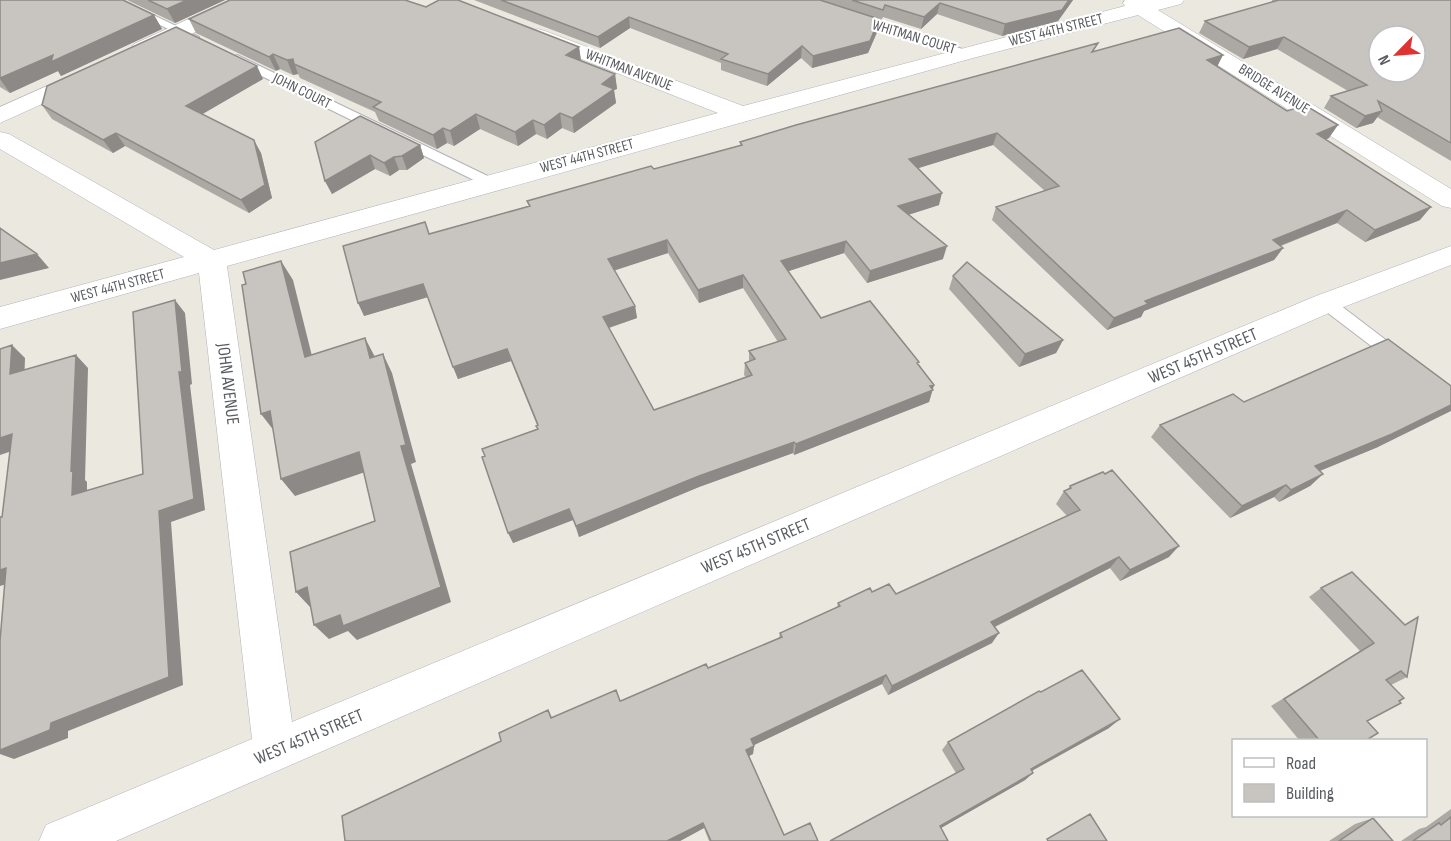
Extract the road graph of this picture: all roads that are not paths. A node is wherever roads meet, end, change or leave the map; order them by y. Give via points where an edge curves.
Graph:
1 (113, 0) edge
2 (246, 0) edge
3 (1174, 0) edge
4 (1135, 4) edge
5 (841, 14) edge
6 (515, 26) edge
7 (180, 31) junction
8 (205, 43) edge
9 (226, 53) edge
10 (964, 53) junction
11 (128, 56) edge
12 (107, 66) edge
13 (741, 114) junction
14 (0, 116) edge
15 (0, 139) edge
16 (491, 183) junction
17 (1451, 200) edge
18 (1451, 255) edge
19 (212, 261) junction
20 (1326, 303) junction
21 (0, 318) edge
22 (1413, 369) edge
23 (275, 751) junction
24 (62, 841) edge

1 - 7 lane
2 - 7 street
3 - 4 street, WEST 44TH STREET
4 - 10 street, WEST 44TH STREET
4 - 17 street, BRIDGE AVENUE
5 - 10 lane, WHITMAN COURT
6 - 13 street, WHITMAN AVENUE
7 - 8 lane
7 - 11 street
9 - 16 lane, JOHN COURT
10 - 13 street, WEST 44TH STREET
12 - 14 street
13 - 16 street, WEST 44TH STREET
15 - 19 street
16 - 19 street, WEST 44TH STREET
18 - 20 street, WEST 45TH STREET
19 - 21 street, WEST 44TH STREET
19 - 23 street, JOHN AVENUE
20 - 22 lane
20 - 23 street, WEST 45TH STREET
23 - 24 street, WEST 45TH STREET

